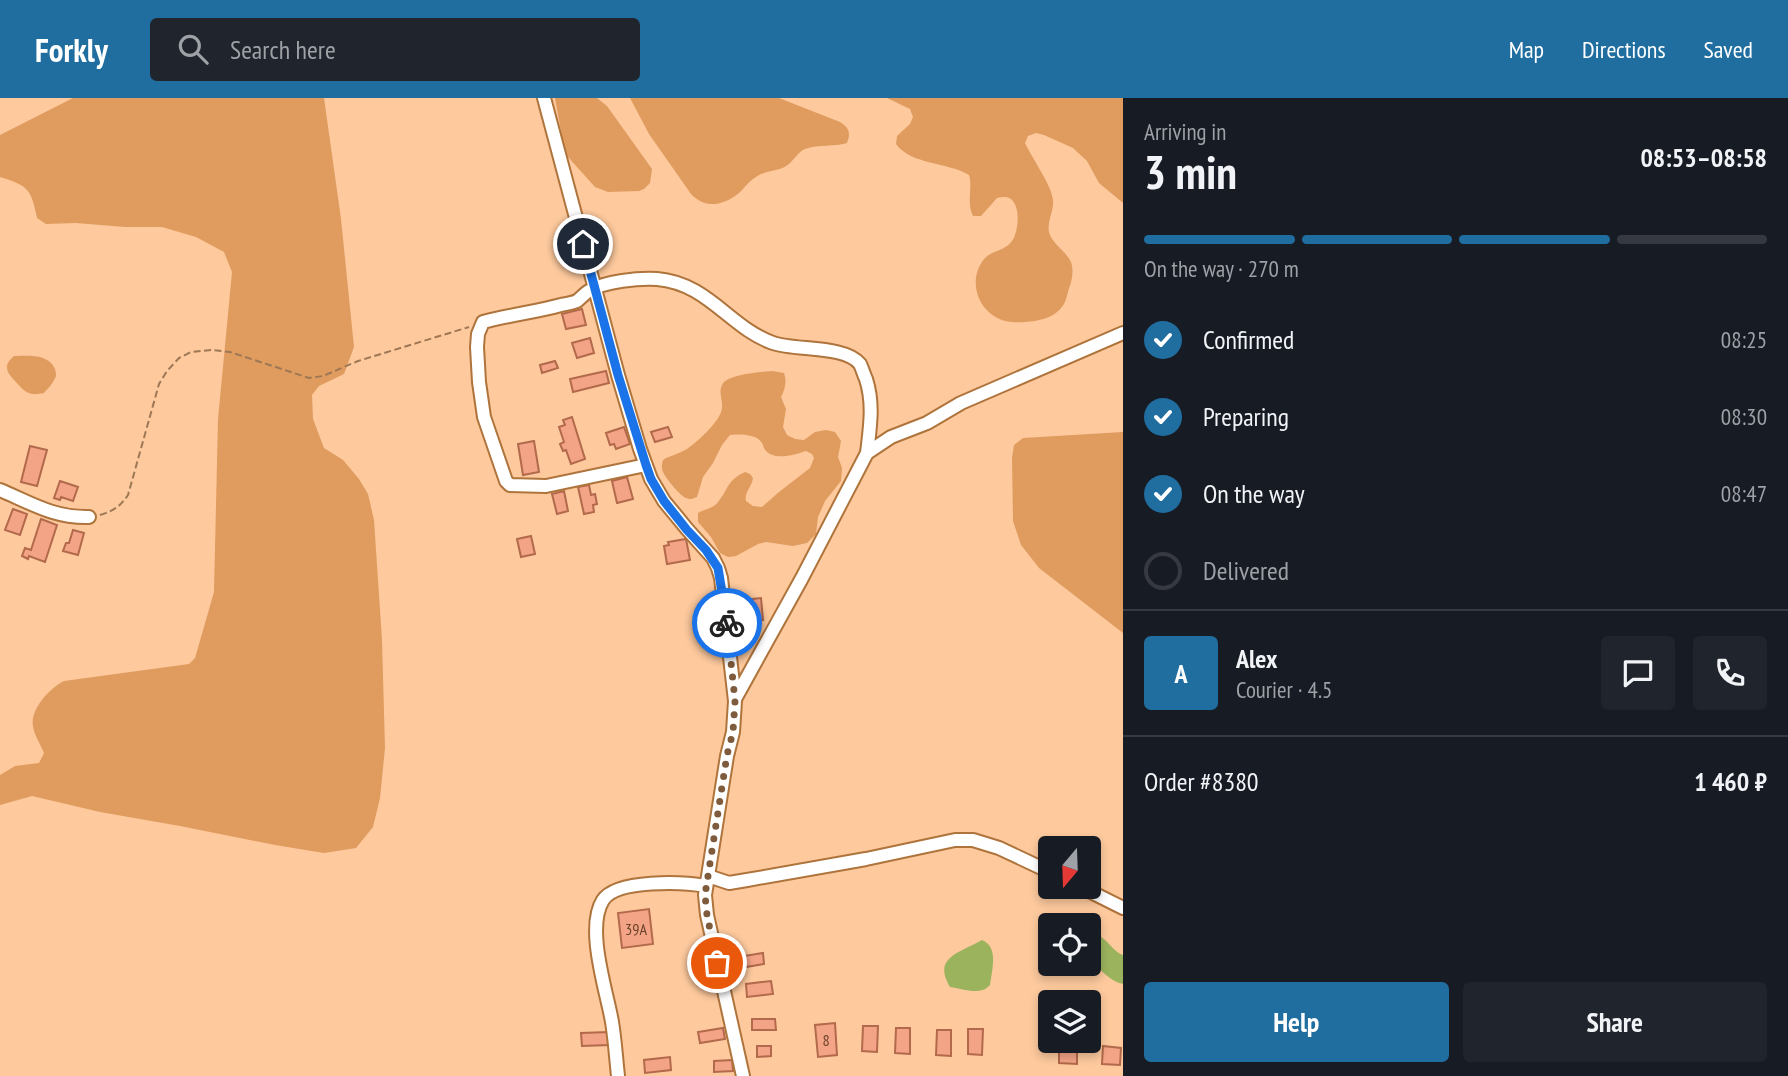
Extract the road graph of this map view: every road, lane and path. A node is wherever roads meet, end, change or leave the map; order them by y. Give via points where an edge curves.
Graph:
1 (544, 98) edge
2 (595, 288) junction
3 (483, 322) junction
4 (1123, 333) edge
5 (867, 453) junction
6 (646, 465) junction
7 (0, 490) edge
8 (89, 517) joint
9 (735, 701) junction
10 (1038, 866) edge
11 (707, 881) junction
12 (1101, 897) edge
13 (1123, 908) edge
14 (618, 1076) edge
15 (743, 1076) edge

1 - 2 street
2 - 3 street via 577,301
2 - 5 street via 636,280 668,281 695,290 773,343 849,356 859,364 871,396
2 - 6 street
3 - 6 street via 477,347 484,417 510,485 547,486
3 - 8 path via 309,378 230,352 191,352 179,358 159,384 128,495 116,509
4 - 5 street via 961,403
5 - 9 street
6 - 9 street via 664,501 718,568
7 - 8 street via 54,513
9 - 11 street
10 - 11 street via 974,840 955,840 730,883
11 - 14 street via 635,885 614,891 602,901 598,958
11 - 15 street via 707,915
12 - 13 street

